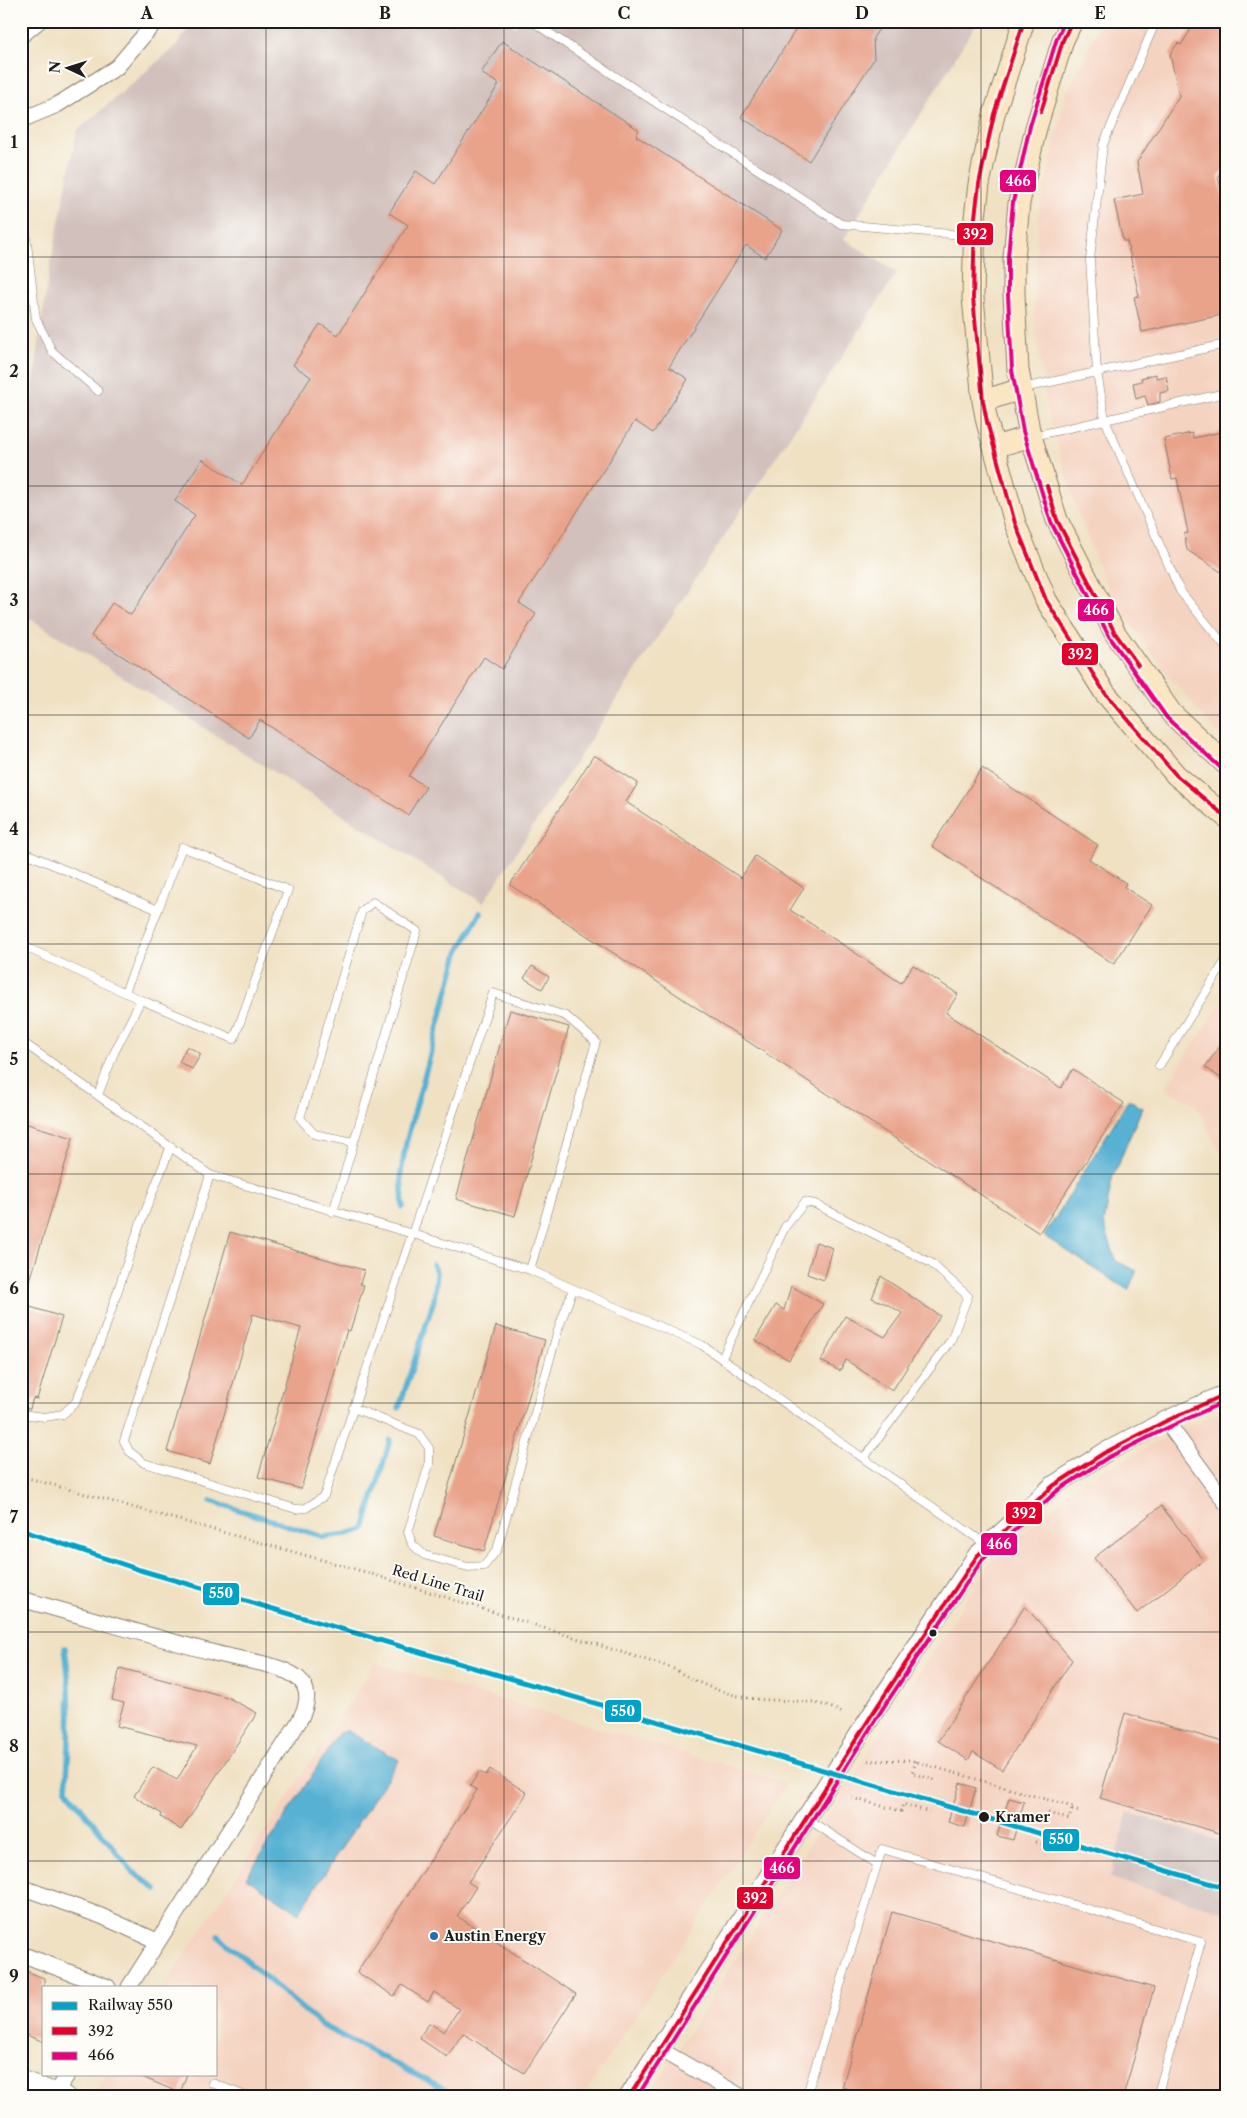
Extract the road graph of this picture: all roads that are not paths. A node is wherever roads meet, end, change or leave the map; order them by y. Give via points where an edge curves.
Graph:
1 (39, 21) edge
2 (156, 21) edge
3 (531, 21) edge
4 (1024, 21) edge
5 (1072, 21) edge
6 (1156, 21) edge
7 (21, 36) edge
8 (21, 120) edge
9 (21, 217) edge
10 (974, 236) junction
11 (1226, 344) edge
12 (1097, 372) junction
13 (1022, 389) junction
14 (98, 391) dead end
15 (1226, 393) edge
16 (983, 401) junction
17 (1105, 420) junction
18 (1032, 436) junction
19 (994, 448) junction
20 (1226, 647) edge
21 (1226, 764) edge
22 (1226, 817) edge
23 (21, 851) edge
24 (158, 910) junction
25 (21, 945) edge
26 (1226, 960) edge
27 (125, 992) junction
28 (141, 1000) junction
29 (21, 1041) edge
30 (1159, 1066) dead end
31 (98, 1095) junction
32 (354, 1142) junction
33 (171, 1146) junction
34 (210, 1175) junction
35 (333, 1212) junction
36 (413, 1234) junction
37 (530, 1270) junction
38 (573, 1289) junction
39 (722, 1358) junction
40 (1226, 1394) edge
41 (353, 1408) junction
42 (21, 1414) edge
43 (1166, 1421) junction
44 (864, 1458) junction
45 (1226, 1503) edge
46 (987, 1545) junction
47 (21, 1599) edge
48 (806, 1818) junction
49 (877, 1864) junction
50 (21, 1887) edge
51 (157, 1941) junction
52 (21, 1954) edge
53 (105, 1986) edge
54 (130, 1986) edge
55 (659, 2049) junction
56 (67, 2076) edge
57 (21, 2080) edge
58 (212, 2083) dead end
59 (57, 2095) edge
60 (248, 2097) edge
61 (629, 2097) edge
62 (742, 2097) edge
63 (806, 2097) edge
64 (1157, 2097) edge

1 - 7 street
2 - 8 street via 117,67 57,106
3 - 10 lane via 842,224
4 - 10 main road via 994,114 979,184
5 - 13 main road via 1036,128 1019,203 1014,295
6 - 12 lane via 1103,145 1090,260
9 - 14 lane via 36,319 52,351
10 - 16 main road via 973,298
11 - 12 lane
12 - 13 lane
12 - 17 lane
13 - 16 main road
13 - 18 main road
15 - 17 lane
16 - 19 main road
17 - 18 lane
17 - 20 lane via 1180,591
18 - 19 main road
18 - 21 main road via 1057,520 1115,632 1172,714
19 - 22 main road via 1015,523 1046,600 1105,693 1176,775
23 - 24 lane
24 - 27 lane
24 - 28 lane via 182,847 288,890 234,1039
25 - 27 lane
26 - 30 lane
27 - 28 lane
28 - 31 lane via 114,1053
29 - 31 lane
31 - 33 lane
32 - 32 lane via 314,1134 300,1118 362,911 373,902 417,931
32 - 35 lane
33 - 34 lane
33 - 42 lane via 76,1402 63,1414 45,1417
34 - 35 lane
34 - 41 lane via 124,1441 129,1451 144,1463 296,1509 306,1508 324,1496
35 - 36 lane
36 - 37 lane
36 - 37 lane via 493,993 566,1016 596,1042
36 - 41 lane
37 - 38 lane
38 - 39 lane via 702,1345
38 - 41 lane via 558,1330 497,1550 484,1566 468,1567 424,1555 412,1544 408,1532 429,1465 429,1448 419,1434
39 - 44 lane
39 - 44 lane via 785,1227 805,1202 815,1204 931,1263 968,1296 951,1340
40 - 43 street
43 - 45 street
43 - 46 street via 1104,1453 1052,1486
44 - 46 lane
46 - 48 street via 964,1574
47 - 51 street via 215,1654 277,1668 298,1678 305,1687 306,1705 298,1723
48 - 49 lane
48 - 55 street
49 - 63 lane
49 - 64 lane via 882,1848 1201,1942
50 - 51 street via 101,1916
51 - 54 street
52 - 53 street
55 - 61 street
55 - 62 street
56 - 59 street
57 - 59 street
58 - 60 lane

